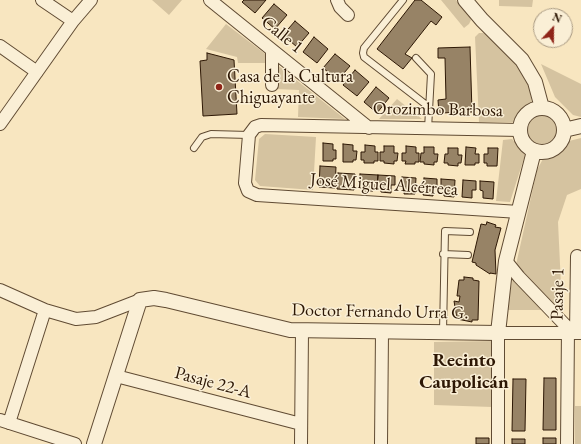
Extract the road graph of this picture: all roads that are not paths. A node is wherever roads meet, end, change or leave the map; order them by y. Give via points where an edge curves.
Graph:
1 (42, 0) edge
2 (91, 0) edge
3 (210, 0) edge
4 (337, 0) edge
5 (403, 0) edge
6 (465, 0) edge
7 (348, 15) dead end
8 (74, 21) junction
9 (0, 46) edge
10 (272, 50) junction
11 (416, 58) dead end
12 (37, 72) junction
13 (272, 84) dead end
14 (430, 107) junction
15 (542, 108) junction
16 (0, 124) edge
17 (581, 126) edge
18 (369, 128) junction
19 (428, 129) junction
20 (520, 130) junction
21 (564, 130) junction
22 (249, 135) junction
23 (194, 148) dead end
24 (534, 151) junction
25 (519, 212) junction
26 (470, 232) dead end
27 (444, 254) junction
28 (468, 255) dead end
29 (577, 256) dead end
30 (506, 261) junction
31 (0, 290) edge
32 (140, 300) junction
33 (45, 310) junction
34 (302, 331) junction
35 (382, 332) junction
36 (443, 332) junction
37 (498, 333) junction
38 (575, 333) edge
39 (116, 376) junction
40 (4, 422) edge
41 (301, 424) junction
42 (75, 444) edge
43 (94, 444) edge
44 (301, 444) edge
45 (381, 444) edge
46 (498, 444) edge
47 (567, 444) edge

1 - 8 street
2 - 8 street
3 - 10 street, Calle 1
4 - 7 street
5 - 14 lane via 364,48 364,57
6 - 15 street via 526,65 535,82
8 - 12 street
9 - 12 street
10 - 13 street
10 - 18 street, Calle 1
11 - 14 lane via 430,72
12 - 16 street
14 - 19 lane
15 - 20 street via 525,116
15 - 21 street via 557,115
17 - 21 street
18 - 19 street, Orozimbo Barbosa
18 - 22 street, Orozimbo Barbosa via 261,125 255,127
19 - 20 street, Orozimbo Barbosa
20 - 24 street via 524,143
21 - 24 street via 562,139 556,147 544,152
22 - 23 lane via 211,134 202,137
22 - 25 street, José Miguel Alcérreca via 245,183 248,191 257,195
24 - 25 street
25 - 30 street
26 - 27 lane via 445,231
27 - 28 lane
27 - 36 lane
29 - 38 street, Pasaje 1
30 - 37 street
30 - 38 street
31 - 33 street, Doctor Fernando Urra G.
32 - 33 street, Doctor Fernando Urra G. via 84,319 68,318
32 - 34 street, Doctor Fernando Urra G. via 166,300 279,328
32 - 39 street
33 - 40 street
34 - 35 street, Doctor Fernando Urra G.
34 - 41 street
35 - 36 street, Doctor Fernando Urra G.
35 - 45 street
36 - 37 street, Doctor Fernando Urra G.
37 - 38 street, Doctor Fernando Urra G.
37 - 46 street
38 - 47 street, Pasaje 1
39 - 41 street, Pasaje 22-A
39 - 43 street
40 - 42 street
41 - 44 street

